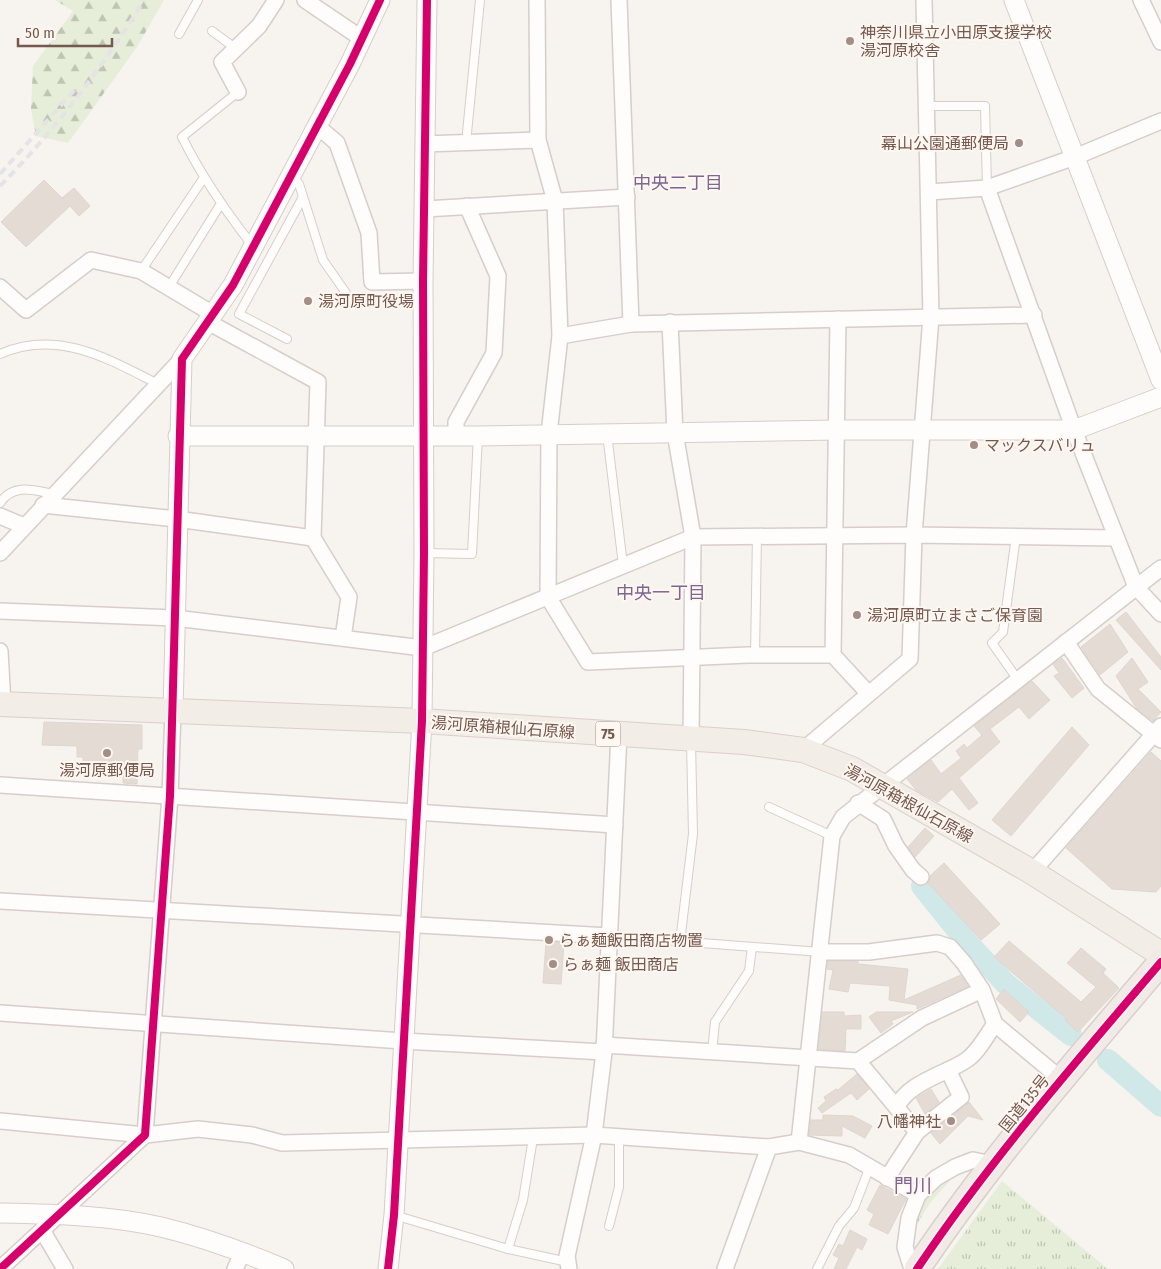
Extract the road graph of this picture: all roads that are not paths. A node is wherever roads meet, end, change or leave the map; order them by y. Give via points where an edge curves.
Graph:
1 (198, 0) edge
2 (276, 0) edge
3 (306, 0) edge
4 (380, 0) edge
5 (427, 0) edge
6 (480, 0) edge
7 (536, 0) edge
8 (619, 0) edge
9 (924, 0) edge
10 (1014, 0) edge
11 (1141, 0) edge
12 (212, 31) dead end
13 (179, 34) dead end
14 (1159, 34) edge
15 (361, 38) junction
16 (235, 48) junction
17 (238, 92) joint
18 (927, 106) junction
19 (1161, 121) edge
20 (316, 125) junction
21 (538, 140) junction
22 (466, 143) junction
23 (424, 144) junction
24 (1075, 157) junction
25 (291, 173) junction
26 (203, 179) junction
27 (987, 188) junction
28 (929, 192) junction
29 (303, 197) junction
30 (627, 197) junction
31 (555, 201) junction
32 (220, 205) junction
33 (467, 206) junction
34 (425, 209) junction
35 (253, 246) junction
36 (141, 270) junction
37 (423, 281) junction
38 (169, 287) junction
39 (2, 293) edge
40 (346, 293) dead end
41 (1034, 315) junction
42 (931, 317) junction
43 (210, 318) junction
44 (838, 319) junction
45 (670, 322) junction
46 (631, 324) junction
47 (560, 336) junction
48 (287, 339) dead end
49 (0, 354) edge
50 (182, 359) junction
51 (1161, 380) edge
52 (158, 384) junction
53 (1161, 397) edge
54 (837, 430) junction
55 (923, 430) junction
56 (1074, 430) junction
57 (675, 433) junction
58 (548, 434) junction
59 (607, 434) junction
60 (178, 436) junction
61 (316, 436) junction
62 (422, 436) junction
63 (456, 436) junction
64 (478, 436) junction
65 (48, 499) junction
66 (0, 503) edge
67 (0, 516) edge
68 (177, 519) junction
69 (24, 526) junction
70 (757, 535) junction
71 (914, 535) junction
72 (835, 536) junction
73 (1016, 536) junction
74 (693, 537) junction
75 (314, 538) junction
76 (1116, 538) junction
77 (0, 553) edge
78 (424, 553) junction
79 (623, 565) junction
80 (1161, 568) edge
81 (1136, 587) junction
82 (548, 597) junction
83 (0, 611) edge
84 (1161, 614) edge
85 (175, 618) junction
86 (343, 638) junction
87 (1066, 642) junction
88 (423, 648) junction
89 (0, 651) edge
90 (833, 655) junction
91 (755, 656) junction
92 (692, 658) junction
93 (1018, 680) junction
94 (868, 693) junction
95 (1, 704) edge
96 (173, 711) junction
97 (422, 721) junction
98 (1159, 733) edge
99 (619, 734) junction
100 (691, 740) junction
101 (803, 750) junction
102 (0, 784) edge
103 (882, 787) junction
104 (170, 796) junction
105 (858, 803) junction
106 (769, 807) dead end
107 (418, 812) junction
108 (615, 825) junction
109 (832, 836) junction
110 (1032, 872) junction
111 (921, 877) dead end
112 (0, 901) edge
113 (161, 912) junction
114 (410, 926) junction
115 (610, 936) junction
116 (680, 942) junction
117 (752, 947) junction
118 (821, 952) junction
119 (1161, 954) edge
120 (1161, 962) edge
121 (982, 990) junction
122 (0, 1013) edge
123 (153, 1024) junction
124 (995, 1024) junction
125 (404, 1041) junction
126 (604, 1048) junction
127 (712, 1052) junction
128 (807, 1059) junction
129 (858, 1061) junction
130 (948, 1070) junction
131 (1061, 1079) junction
132 (897, 1106) junction
133 (0, 1121) edge
134 (917, 1132) junction
135 (145, 1135) junction
136 (594, 1135) junction
137 (619, 1137) junction
138 (533, 1138) junction
139 (398, 1140) junction
140 (799, 1142) junction
141 (769, 1147) junction
142 (992, 1164) junction
143 (870, 1168) junction
144 (887, 1178) junction
145 (918, 1195) junction
146 (0, 1213) edge
147 (60, 1214) junction
148 (394, 1215) junction
149 (608, 1226) dead end
150 (42, 1230) junction
151 (508, 1250) junction
152 (243, 1252) junction
153 (570, 1267) edge
154 (0, 1269) edge
155 (65, 1269) edge
156 (235, 1269) edge
157 (284, 1269) edge
158 (388, 1269) edge
159 (725, 1269) edge
160 (817, 1269) edge
161 (912, 1269) edge
162 (917, 1269) edge

1 - 13 lane
2 - 16 street via 260,26
3 - 15 street
4 - 15 street
5 - 23 street
6 - 22 lane
7 - 21 street
8 - 30 street
9 - 18 street
10 - 24 street
11 - 14 street
12 - 16 lane
15 - 20 street
16 - 17 street via 222,62
17 - 26 lane via 182,137
18 - 27 lane via 985,106
18 - 28 street
19 - 24 street
20 - 25 street
20 - 37 street via 337,143 369,233 372,282
21 - 22 street
21 - 31 street
22 - 23 street
23 - 34 street
24 - 27 street
24 - 51 street
25 - 29 lane
25 - 35 street
26 - 32 lane
26 - 36 lane
27 - 28 street
27 - 41 street
28 - 42 street
29 - 40 lane via 323,260
29 - 48 lane via 239,314
30 - 31 street
30 - 46 street
31 - 33 street
31 - 47 street
32 - 35 lane
32 - 38 lane
33 - 34 street
33 - 63 street via 498,276 494,353 456,422
34 - 37 street
35 - 43 street via 234,285
36 - 38 street
36 - 39 street via 91,260 26,310
37 - 62 street
38 - 43 street
41 - 42 street
41 - 56 street
42 - 44 street
42 - 55 street
43 - 50 street
43 - 61 street via 318,382
44 - 45 street
44 - 54 street
45 - 46 street
45 - 57 street
46 - 47 street
47 - 58 street
49 - 52 lane via 17,346 72,346 107,357
50 - 52 street
50 - 60 street
52 - 65 street
53 - 56 street
54 - 55 street
54 - 57 street
54 - 72 street
55 - 56 street
55 - 71 street
56 - 76 street
57 - 59 street
57 - 74 street
58 - 59 street
58 - 64 street
58 - 82 street
59 - 79 lane
60 - 61 street
60 - 68 street
61 - 62 street
61 - 75 street
62 - 63 street
62 - 78 street
63 - 64 street
64 - 78 lane via 472,554
65 - 66 lane via 25,488 13,490
65 - 68 street
65 - 69 street
67 - 69 street
68 - 75 street
68 - 85 street
69 - 77 street
70 - 72 street
70 - 74 street
70 - 91 lane
71 - 72 street
71 - 73 street
71 - 94 street via 910,659
72 - 90 street
73 - 76 street
73 - 93 lane via 1003,632 992,643
74 - 79 street
74 - 92 street
75 - 86 street via 349,597
76 - 81 street
78 - 88 street
79 - 82 street
80 - 81 street
81 - 84 street
81 - 87 street
82 - 88 street
82 - 92 street via 588,662
83 - 85 street
85 - 86 street
85 - 96 street
86 - 88 street
87 - 93 street
87 - 98 street via 1098,689
88 - 97 street
89 - 95 street
90 - 91 street
90 - 94 street
91 - 92 street
92 - 100 street
93 - 103 street
94 - 101 street
95 - 96 main road, 湯河原箱根仙石原線 / 75
96 - 97 main road, 湯河原箱根仙石原線 / 75
96 - 104 street
97 - 99 main road, 湯河原箱根仙石原線 / 75
97 - 107 street
98 - 110 street
99 - 100 main road, 湯河原箱根仙石原線 / 75
99 - 108 street
100 - 101 main road, 湯河原箱根仙石原線 / 75 via 744,742
100 - 116 lane via 693,834
101 - 103 main road, 湯河原箱根仙石原線 / 75 via 852,769
102 - 104 street
103 - 105 street
103 - 110 main road, 湯河原箱根仙石原線 / 75
104 - 107 street
104 - 113 street
105 - 109 street via 842,817
105 - 111 street via 883,819 896,846
106 - 109 lane
107 - 108 street
107 - 114 street
108 - 115 street
109 - 118 street
110 - 119 main road, 湯河原箱根仙石原線 / 75
112 - 113 street
113 - 114 street
113 - 123 street
114 - 115 street
114 - 125 street
115 - 116 lane
115 - 126 street
116 - 117 lane
117 - 118 lane
117 - 127 lane via 749,971 715,1022
118 - 121 street via 869,952 937,943 950,947
118 - 128 street
120 - 131 highway, 国道135号
121 - 124 street
121 - 129 street via 922,1018
122 - 123 street
123 - 125 street
123 - 135 street
124 - 130 street via 967,1060
124 - 131 street
125 - 126 street
125 - 139 street
126 - 127 street
126 - 136 street
127 - 128 street
128 - 129 street
128 - 140 street
129 - 132 street
130 - 132 street via 912,1089
130 - 134 street via 961,1097
131 - 142 highway, 国道135号
132 - 134 street
133 - 135 street
134 - 144 street
135 - 139 street via 198,1129 252,1135 282,1143
135 - 147 street
136 - 137 street
136 - 138 street
136 - 153 street
137 - 141 street
137 - 149 lane via 618,1187
138 - 139 street
138 - 151 lane via 524,1200
139 - 148 street
140 - 141 street
140 - 143 street via 849,1155
141 - 159 street
142 - 145 street via 973,1160 955,1167 936,1178
142 - 162 highway, 国道135号
143 - 144 street
143 - 160 lane via 854,1208 839,1226
144 - 145 street
145 - 161 street via 909,1218 904,1247
146 - 147 street
147 - 150 street
147 - 152 street via 160,1227
148 - 151 lane
148 - 158 street
150 - 154 street
150 - 155 street
151 - 153 lane
152 - 156 street
152 - 157 street

